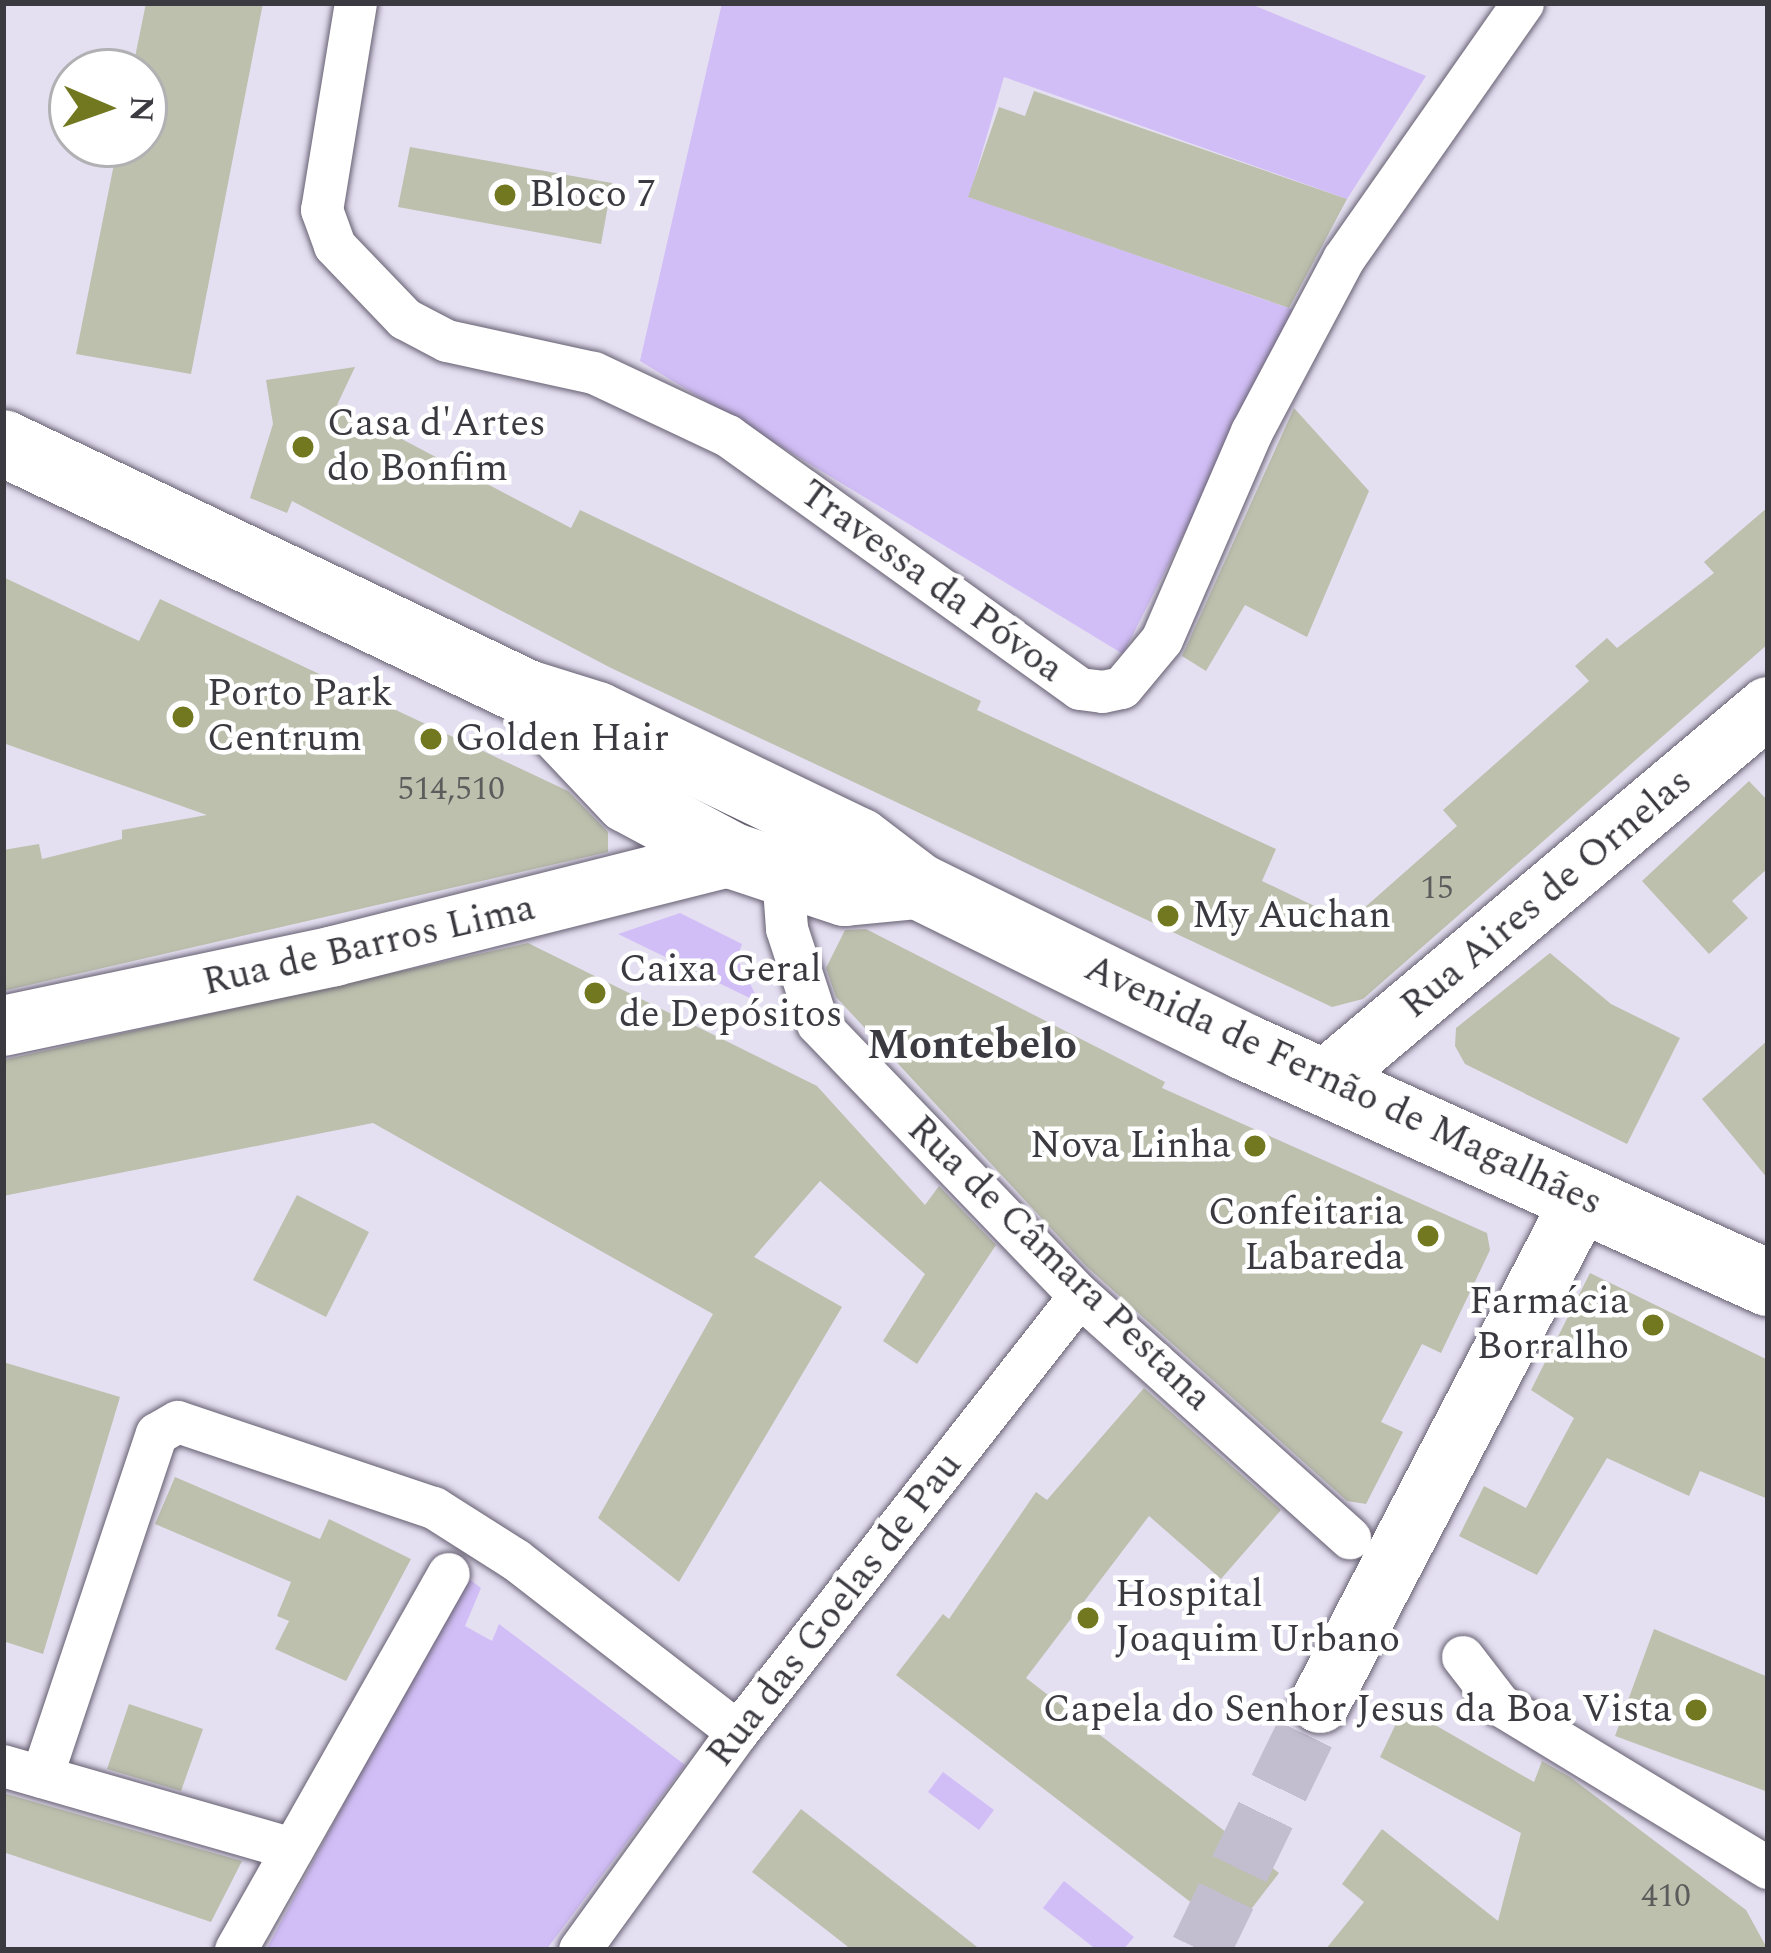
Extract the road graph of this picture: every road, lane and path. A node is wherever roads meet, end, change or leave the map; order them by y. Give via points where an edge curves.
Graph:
1 (356, 3) edge
2 (1523, 3) edge
3 (3, 443) edge
4 (527, 693) junction
5 (1768, 707) edge
6 (758, 865) junction
7 (918, 886) junction
8 (3, 1026) edge
9 (1325, 1080) junction
10 (1583, 1197) junction
11 (1768, 1283) edge
12 (1080, 1296) junction
13 (1350, 1538) dead end
14 (449, 1574) dead end
15 (1463, 1657) dead end
16 (1321, 1703) tunnel mouth
17 (738, 1732) junction
18 (23, 1772) edge
19 (292, 1850) junction
20 (1768, 1868) edge
21 (587, 1939) edge
22 (236, 1950) edge

1 - 2 street, Travessa da Póvoa via 322,210 335,247 405,319 447,341 568,365 728,436 1080,689 1122,688 1183,600 1252,432 1344,259
3 - 4 main road, Avenida de Fernão de Magalhães
4 - 6 main road, Avenida de Fernão de Magalhães via 628,800
4 - 7 main road, Avenida de Fernão de Magalhães via 597,715 859,841
5 - 9 street, Rua Aires de Ornelas
6 - 7 main road, Avenida de Fernão de Magalhães via 845,893
6 - 8 street, Rua de Barros Lima
6 - 12 street, Rua de Câmara Pestana via 818,1024
7 - 9 main road, Avenida de Fernão de Magalhães
9 - 10 main road, Avenida de Fernão de Magalhães
10 - 11 main road, Avenida de Fernão de Magalhães
10 - 16 street
12 - 13 street, Rua de Câmara Pestana
12 - 17 street, Rua das Goelas de Pau
14 - 19 street
15 - 20 street via 1500,1705
17 - 18 street via 516,1560 434,1508 178,1422 157,1434
17 - 21 street, Rua das Goelas de Pau
18 - 19 street
19 - 22 street

